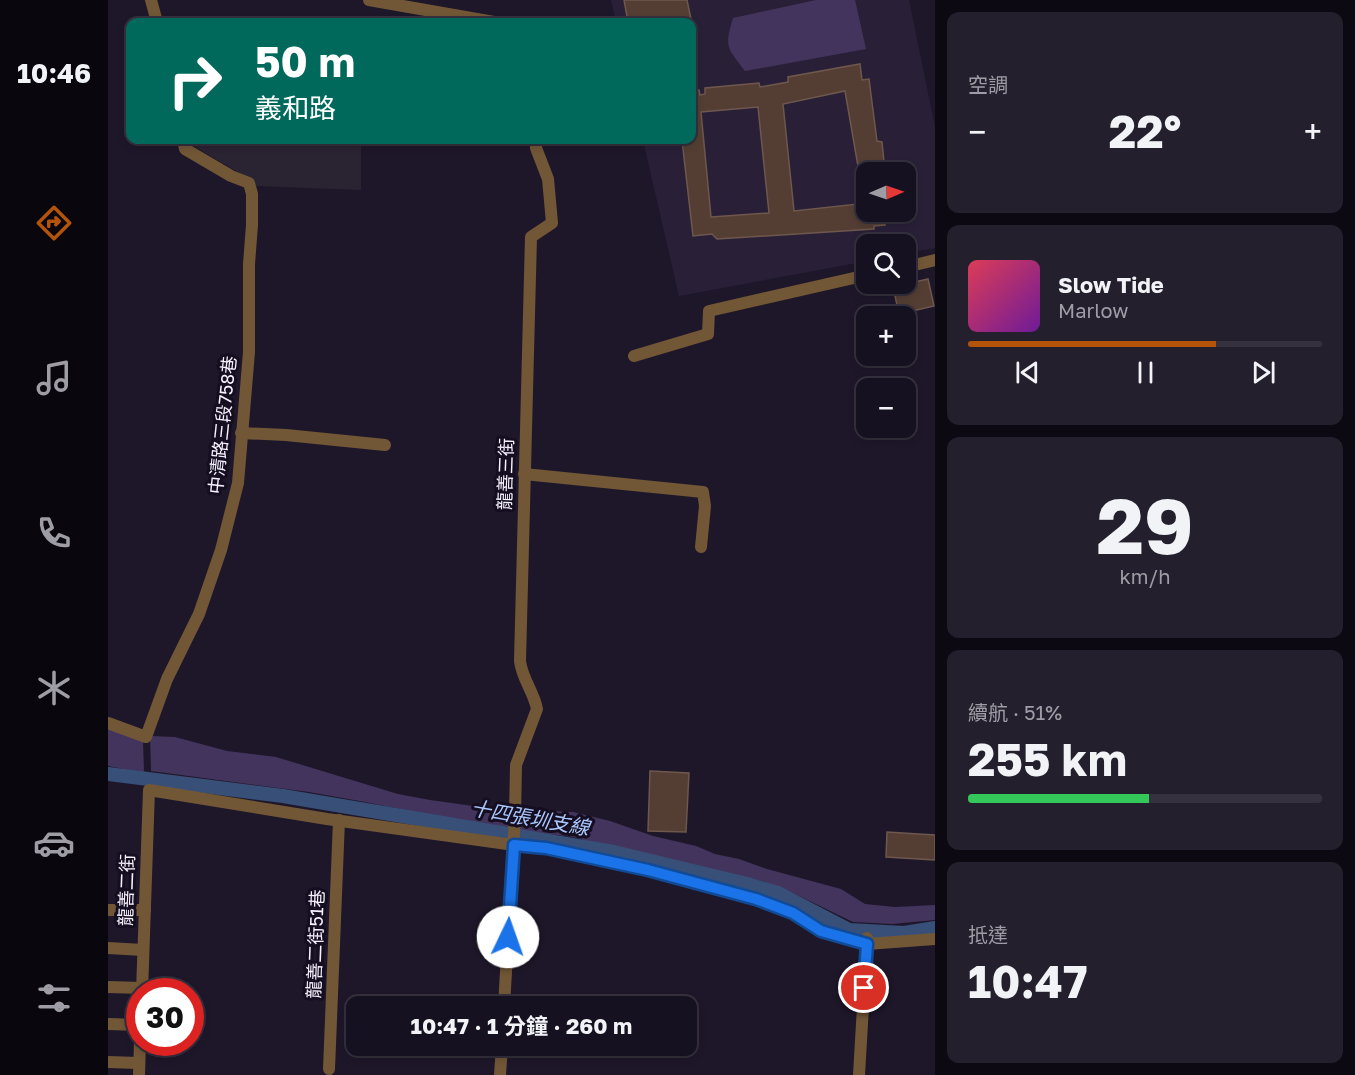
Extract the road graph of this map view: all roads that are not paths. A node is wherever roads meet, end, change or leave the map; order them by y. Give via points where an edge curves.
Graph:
1 (152, 0) edge
2 (369, 0) edge
3 (156, 18) edge
4 (471, 18) edge
5 (184, 144) edge
6 (536, 144) edge
7 (935, 260) edge
8 (916, 265) edge
9 (856, 278) edge
10 (634, 356) dead end
11 (241, 433) junction
12 (385, 446) dead end
13 (524, 474) junction
14 (701, 547) dead end
15 (108, 723) edge
16 (339, 820) junction
17 (514, 842) junction
18 (108, 910) edge
19 (145, 910) junction
20 (935, 939) edge
21 (867, 941) junction
22 (108, 948) edge
23 (143, 950) junction
24 (142, 978) edge
25 (108, 987) edge
26 (126, 989) edge
27 (505, 996) edge
28 (108, 1024) edge
29 (126, 1025) edge
30 (501, 1056) edge
31 (108, 1062) edge
32 (139, 1069) edge
33 (329, 1069) dead end
34 (500, 1075) edge
35 (859, 1075) edge

1 - 3 street
2 - 4 street
5 - 11 street, 中清路三段758巷 via 185,149 249,183 252,194 249,352
6 - 13 street, 龍善三街 via 548,179 552,223 531,237
7 - 8 street
9 - 10 street via 710,311 708,334
11 - 12 street
11 - 15 street, 中清路三段758巷 via 238,483 221,550 199,614 167,679 146,737
13 - 14 street via 703,492
13 - 17 street, 龍善三街 via 519,661 537,709 516,765
16 - 17 street
16 - 19 street, 龍善二街 via 148,790
16 - 33 street, 龍善二街51巷
17 - 21 street via 756,899 793,913 821,931
17 - 27 street
18 - 19 street
19 - 23 street, 龍善二街
20 - 21 street
21 - 35 street
22 - 23 street
23 - 24 street, 龍善二街
25 - 26 street
28 - 29 street
30 - 34 street
31 - 32 street

